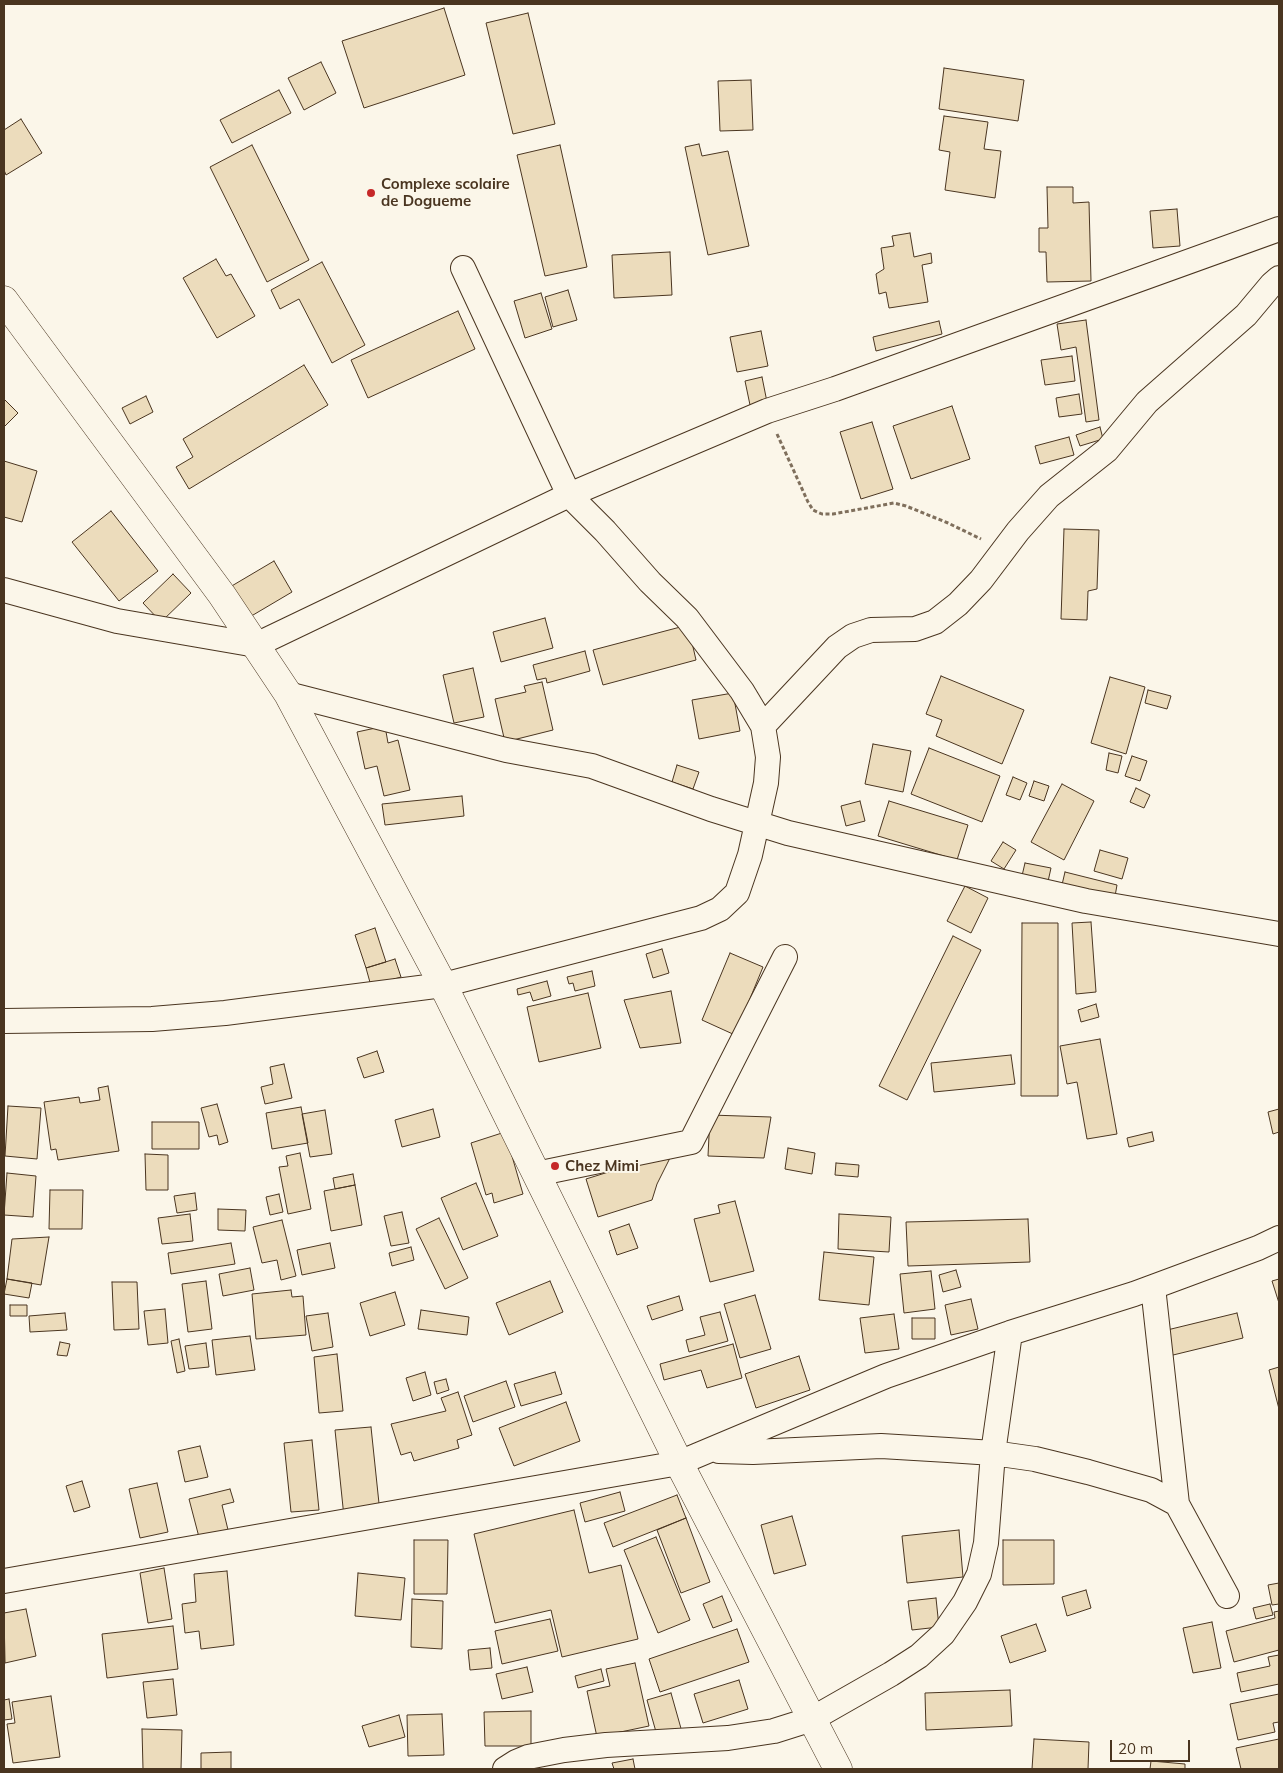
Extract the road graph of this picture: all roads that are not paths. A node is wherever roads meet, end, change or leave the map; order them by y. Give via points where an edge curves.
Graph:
1 (1279, 229) edge
2 (463, 268) dead end
3 (1279, 278) edge
4 (4, 300) edge
5 (569, 495) junction
6 (4, 590) edge
7 (256, 645) junction
8 (288, 694) junction
9 (763, 726) junction
10 (758, 824) junction
11 (1279, 934) edge
12 (785, 957) dead end
13 (443, 985) junction
14 (4, 1020) edge
15 (536, 1174) junction
16 (1279, 1238) edge
17 (1153, 1286) junction
18 (1010, 1333) junction
19 (710, 1450) junction
20 (994, 1453) junction
21 (678, 1463) junction
22 (1177, 1504) junction
23 (4, 1581) edge
24 (1227, 1596) dead end
25 (812, 1719) junction
26 (505, 1769) edge
27 (838, 1769) edge

1 - 5 street via 767,411
2 - 5 street
3 - 9 street via 1246,315 1147,402 1107,450 1049,496 958,604 934,622 915,629 871,630 853,636 837,647
4 - 7 street
5 - 7 street
5 - 9 street via 687,618 742,691
6 - 7 street via 117,621
7 - 8 street
8 - 10 street via 506,750 592,766
8 - 13 street
9 - 10 street via 768,757
10 - 11 street via 1086,901
10 - 13 street via 737,893 720,909 701,918
12 - 15 street via 692,1142
13 - 14 street via 226,1013 161,1018
13 - 15 street
15 - 21 street
16 - 17 street
17 - 18 street
17 - 22 street
18 - 19 street via 886,1376
18 - 20 street
19 - 20 street via 753,1452 881,1446
19 - 21 street
20 - 22 street via 1088,1472 1151,1490
20 - 25 street via 986,1543 979,1574 965,1602 943,1634 919,1656
21 - 23 street
21 - 25 street
22 - 24 street
25 - 26 street via 774,1731 728,1738 564,1750 528,1757
25 - 27 street

